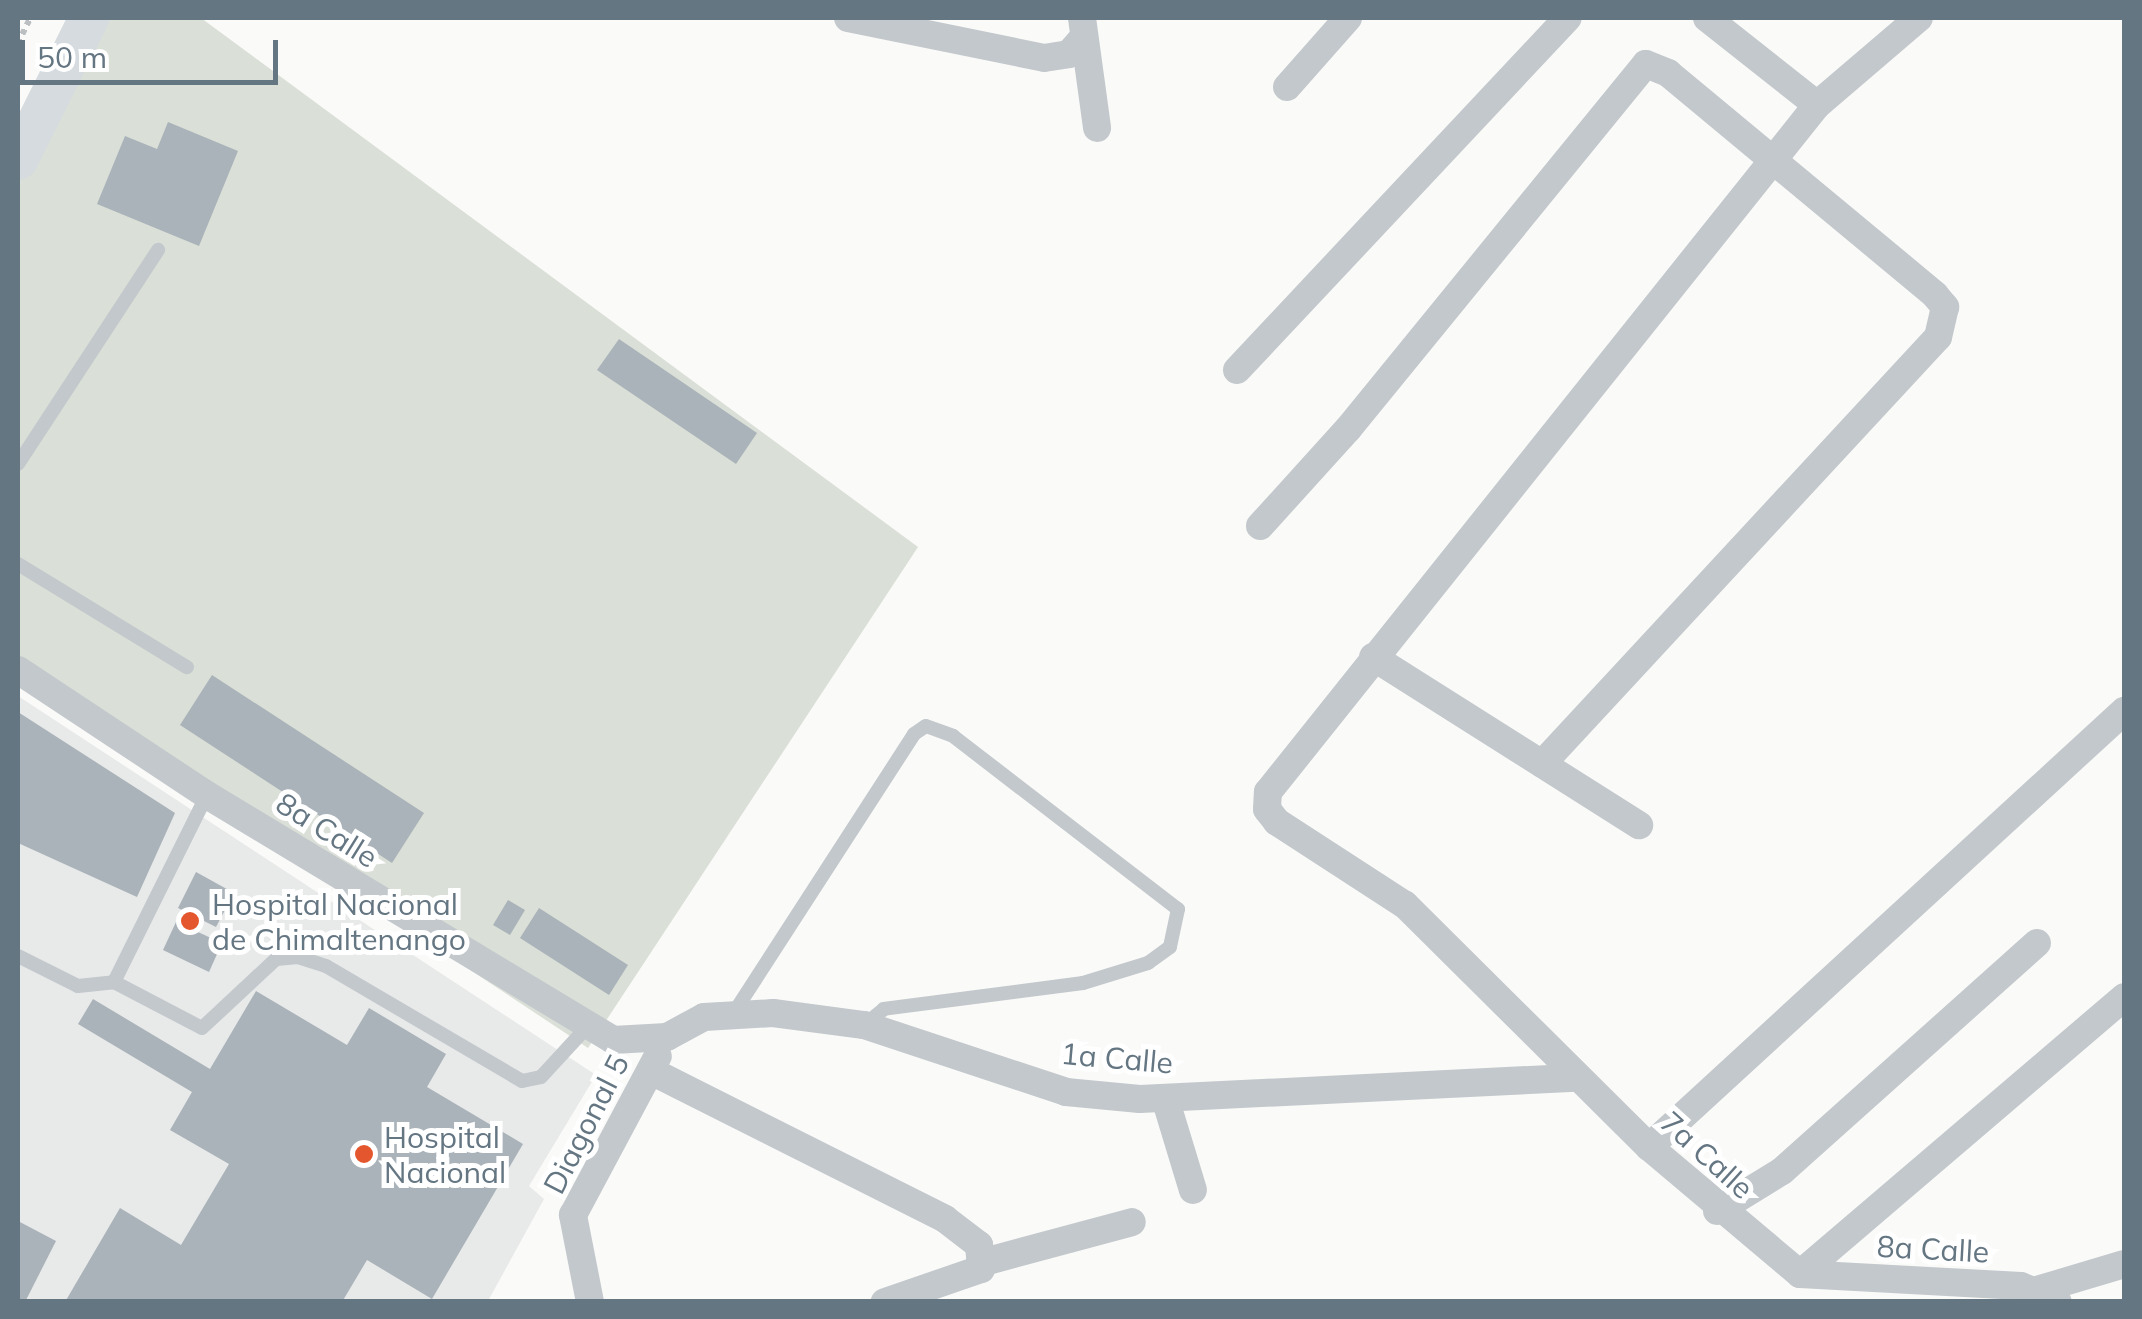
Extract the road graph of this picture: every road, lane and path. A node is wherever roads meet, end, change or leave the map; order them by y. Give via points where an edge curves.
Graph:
1 (30, 18) edge
2 (89, 18) edge
3 (848, 18) edge
4 (1348, 18) edge
5 (1568, 18) edge
6 (1708, 18) edge
7 (1920, 18) edge
8 (1081, 29) edge
9 (18, 43) edge
10 (1288, 86) dead end
11 (1818, 105) junction
12 (1097, 128) dead end
13 (18, 160) edge
14 (1770, 163) junction
15 (158, 250) dead end
16 (1237, 370) dead end
17 (18, 464) edge
18 (1260, 526) dead end
19 (18, 564) edge
20 (1373, 658) junction
21 (187, 667) dead end
22 (18, 670) edge
23 (2124, 711) edge
24 (1542, 764) junction
25 (207, 795) junction
26 (1639, 825) dead end
27 (2036, 944) dead end
28 (18, 956) edge
29 (114, 982) junction
30 (2124, 998) edge
31 (732, 1014) junction
32 (864, 1025) junction
33 (586, 1028) junction
34 (667, 1037) junction
35 (651, 1071) junction
36 (1575, 1078) junction
37 (1165, 1098) junction
38 (1649, 1147) junction
39 (1193, 1190) dead end
40 (1717, 1211) junction
41 (1132, 1222) dead end
42 (984, 1262) junction
43 (2124, 1264) edge
44 (1800, 1274) junction
45 (2048, 1296) edge
46 (590, 1302) edge
47 (885, 1302) edge

1 - 9 path
2 - 13 main road
3 - 8 street via 1044,58 1070,54
4 - 10 street
5 - 16 street
6 - 11 street
7 - 11 street
8 - 12 street
11 - 14 street
14 - 18 street via 1668,73 1646,64 1348,429
14 - 20 street
14 - 24 street via 1935,295 1946,307 1945,324
15 - 17 lane
19 - 21 lane
20 - 24 street
20 - 36 street, 7a Calle via 1274,777 1268,809 1277,822 1405,905 1533,1025
22 - 25 street, 8a Calle
23 - 38 street
24 - 26 street
25 - 29 lane
25 - 33 street, 8a Calle
27 - 40 street via 1760,1190
28 - 29 lane via 78,986
29 - 33 lane via 202,1028 276,959 298,957 326,966 522,1081 542,1076
30 - 44 street
31 - 32 street, 1a Calle via 772,1012
31 - 32 lane via 914,734 926,726 952,736 1178,909 1170,947 1148,963 1083,983 884,1010
31 - 34 street, 1a Calle via 704,1017
32 - 37 street, 1a Calle via 1066,1092
33 - 34 street, 8a Calle via 612,1040
34 - 35 street, Diagonal 5
35 - 42 street via 946,1219 979,1244
35 - 46 street, Diagonal 5 via 573,1215
36 - 37 street, 1a Calle
36 - 38 street, 7a Calle
37 - 39 street
38 - 40 street, 7a Calle
40 - 44 street, 7a Calle
41 - 42 street
42 - 47 street via 973,1274
43 - 45 street
44 - 45 street, 8a Calle

